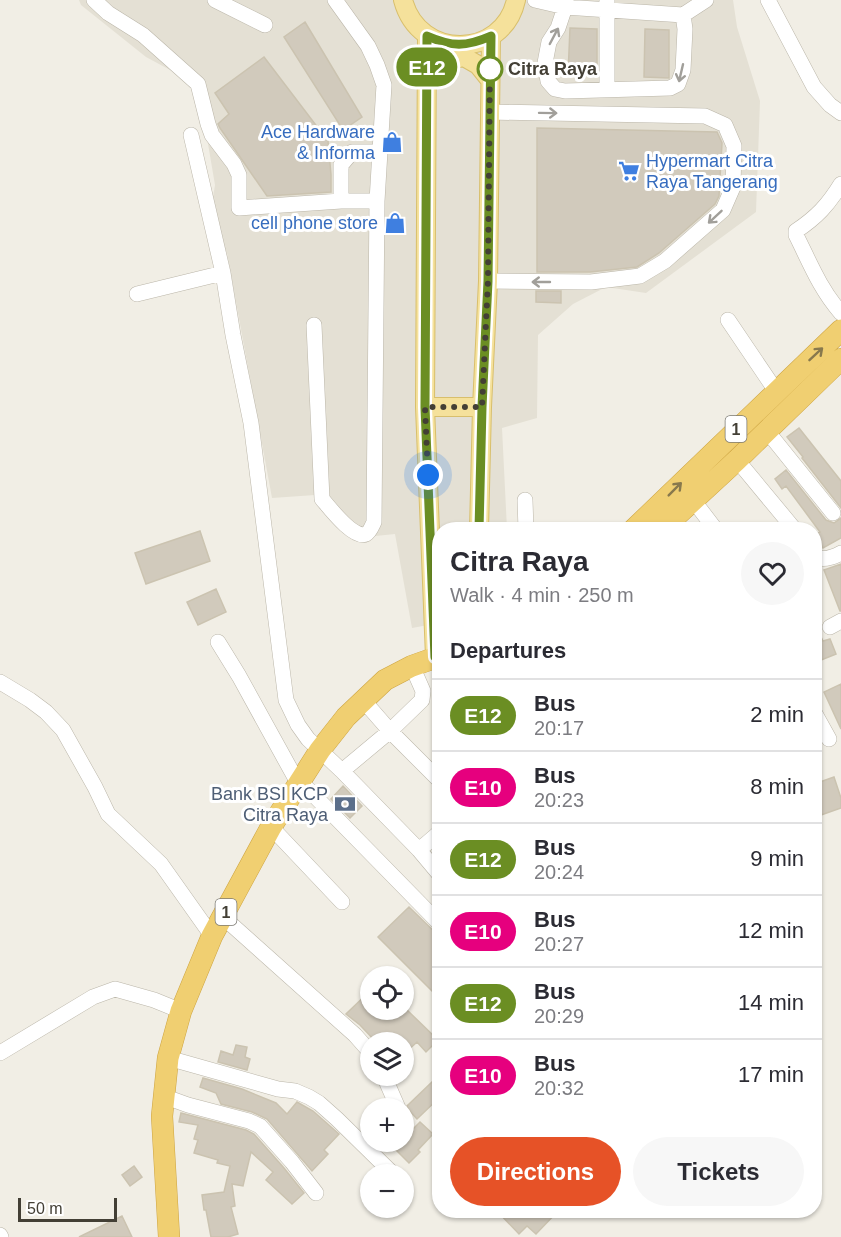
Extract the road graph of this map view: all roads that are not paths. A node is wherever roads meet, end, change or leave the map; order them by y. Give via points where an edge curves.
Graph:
1 (94, 0) edge
2 (215, 0) edge
3 (334, 0) edge
4 (403, 0) edge
5 (516, 0) edge
6 (534, 0) edge
7 (706, 0) edge
8 (768, 0) edge
9 (566, 3) edge
10 (608, 5) edge
11 (683, 15) junction
12 (266, 25) dead end
13 (427, 36) junction
14 (491, 36) junction
15 (490, 80) junction
16 (427, 84) junction
17 (607, 90) junction
18 (489, 112) junction
19 (841, 113) edge
20 (191, 135) dead end
21 (379, 152) junction
22 (841, 184) edge
23 (341, 201) junction
24 (377, 201) junction
25 (223, 273) junction
26 (488, 281) junction
27 (137, 294) dead end
28 (841, 313) edge
29 (728, 320) dead end
30 (314, 325) dead end
31 (841, 330) edge
32 (841, 359) edge
33 (776, 391) junction
34 (425, 407) junction
35 (482, 407) junction
36 (767, 431) junction
37 (738, 460) junction
38 (693, 500) junction
39 (525, 501) dead end
40 (833, 513) dead end
41 (479, 522) edge
42 (526, 522) edge
43 (641, 522) edge
44 (670, 522) edge
45 (710, 522) edge
46 (788, 522) edge
47 (432, 553) edge
48 (841, 553) edge
49 (822, 558) edge
50 (218, 642) dead end
51 (432, 659) edge
52 (412, 666) junction
53 (0, 682) edge
54 (363, 700) junction
55 (822, 726) edge
56 (390, 730) junction
57 (829, 739) dead end
58 (320, 750) junction
59 (342, 771) junction
60 (432, 773) edge
61 (298, 782) junction
62 (271, 827) junction
63 (432, 839) edge
64 (419, 850) junction
65 (432, 865) edge
66 (342, 902) dead end
67 (432, 916) edge
68 (223, 917) junction
69 (212, 936) junction
70 (181, 1011) junction
71 (360, 1041) edge
72 (2, 1048) edge
73 (168, 1058) junction
74 (163, 1096) junction
75 (383, 1164) edge
76 (316, 1192) dead end
77 (169, 1237) edge

1 - 23 street via 198,84 212,135 238,175 239,208
2 - 12 street
3 - 21 street via 368,46 384,86
4 - 13 main road via 414,25
5 - 14 main road via 505,24
6 - 9 street
7 - 11 street
8 - 19 street via 814,87
9 - 10 street
17 -> 9 street via 565,91 555,89 548,81 545,63 549,42
10 - 11 street
10 - 17 street
11 -> 17 street via 683,70 678,84 670,88
13 - 14 main road via 459,46
13 - 16 main road
14 - 15 main road
15 - 16 main road via 478,65 464,57 435,68
15 - 18 main road
16 - 34 main road
18 - 26 main road
18 -> 26 street via 705,116 725,125 734,146 733,187 723,210 665,261 640,276 591,282
20 - 25 street
21 - 23 street via 352,152 340,165
21 - 24 street
22 - 28 street via 822,211 796,235 819,283
23 - 24 street
24 - 30 street via 374,522 366,535 351,530 322,499
25 - 27 street
25 - 58 street via 251,423 286,700 298,725
26 - 35 main road
29 - 33 street
33 -> 31 highway, 1
32 - 36 highway, 1
43 -> 33 highway, 1
34 - 35 main road
34 - 47 main road
35 - 41 main road
36 - 37 highway, 1
36 - 40 street
37 - 38 highway, 1
37 - 46 street
38 - 44 highway, 1
38 - 45 street
39 - 42 street
48 - 49 street
50 - 61 street
51 - 52 highway, 1
52 - 54 highway, 1 via 385,680
52 - 56 street via 423,691 422,700
53 - 69 street via 46,712 63,730 108,814 161,864
54 - 56 street
54 - 58 highway, 1
55 - 57 street
56 - 59 street
56 - 60 street
58 - 59 street
58 - 61 highway, 1
59 - 64 street
61 - 62 highway, 1
61 - 67 street
62 - 66 street
62 - 68 highway, 1
63 - 64 street
64 - 65 street
68 - 69 highway, 1
68 - 71 street
69 - 70 highway, 1
70 - 72 street via 116,990 93,997
70 - 73 highway, 1
73 - 74 highway, 1
73 - 75 street via 309,1097
74 - 76 street via 260,1126
74 - 77 highway, 1

